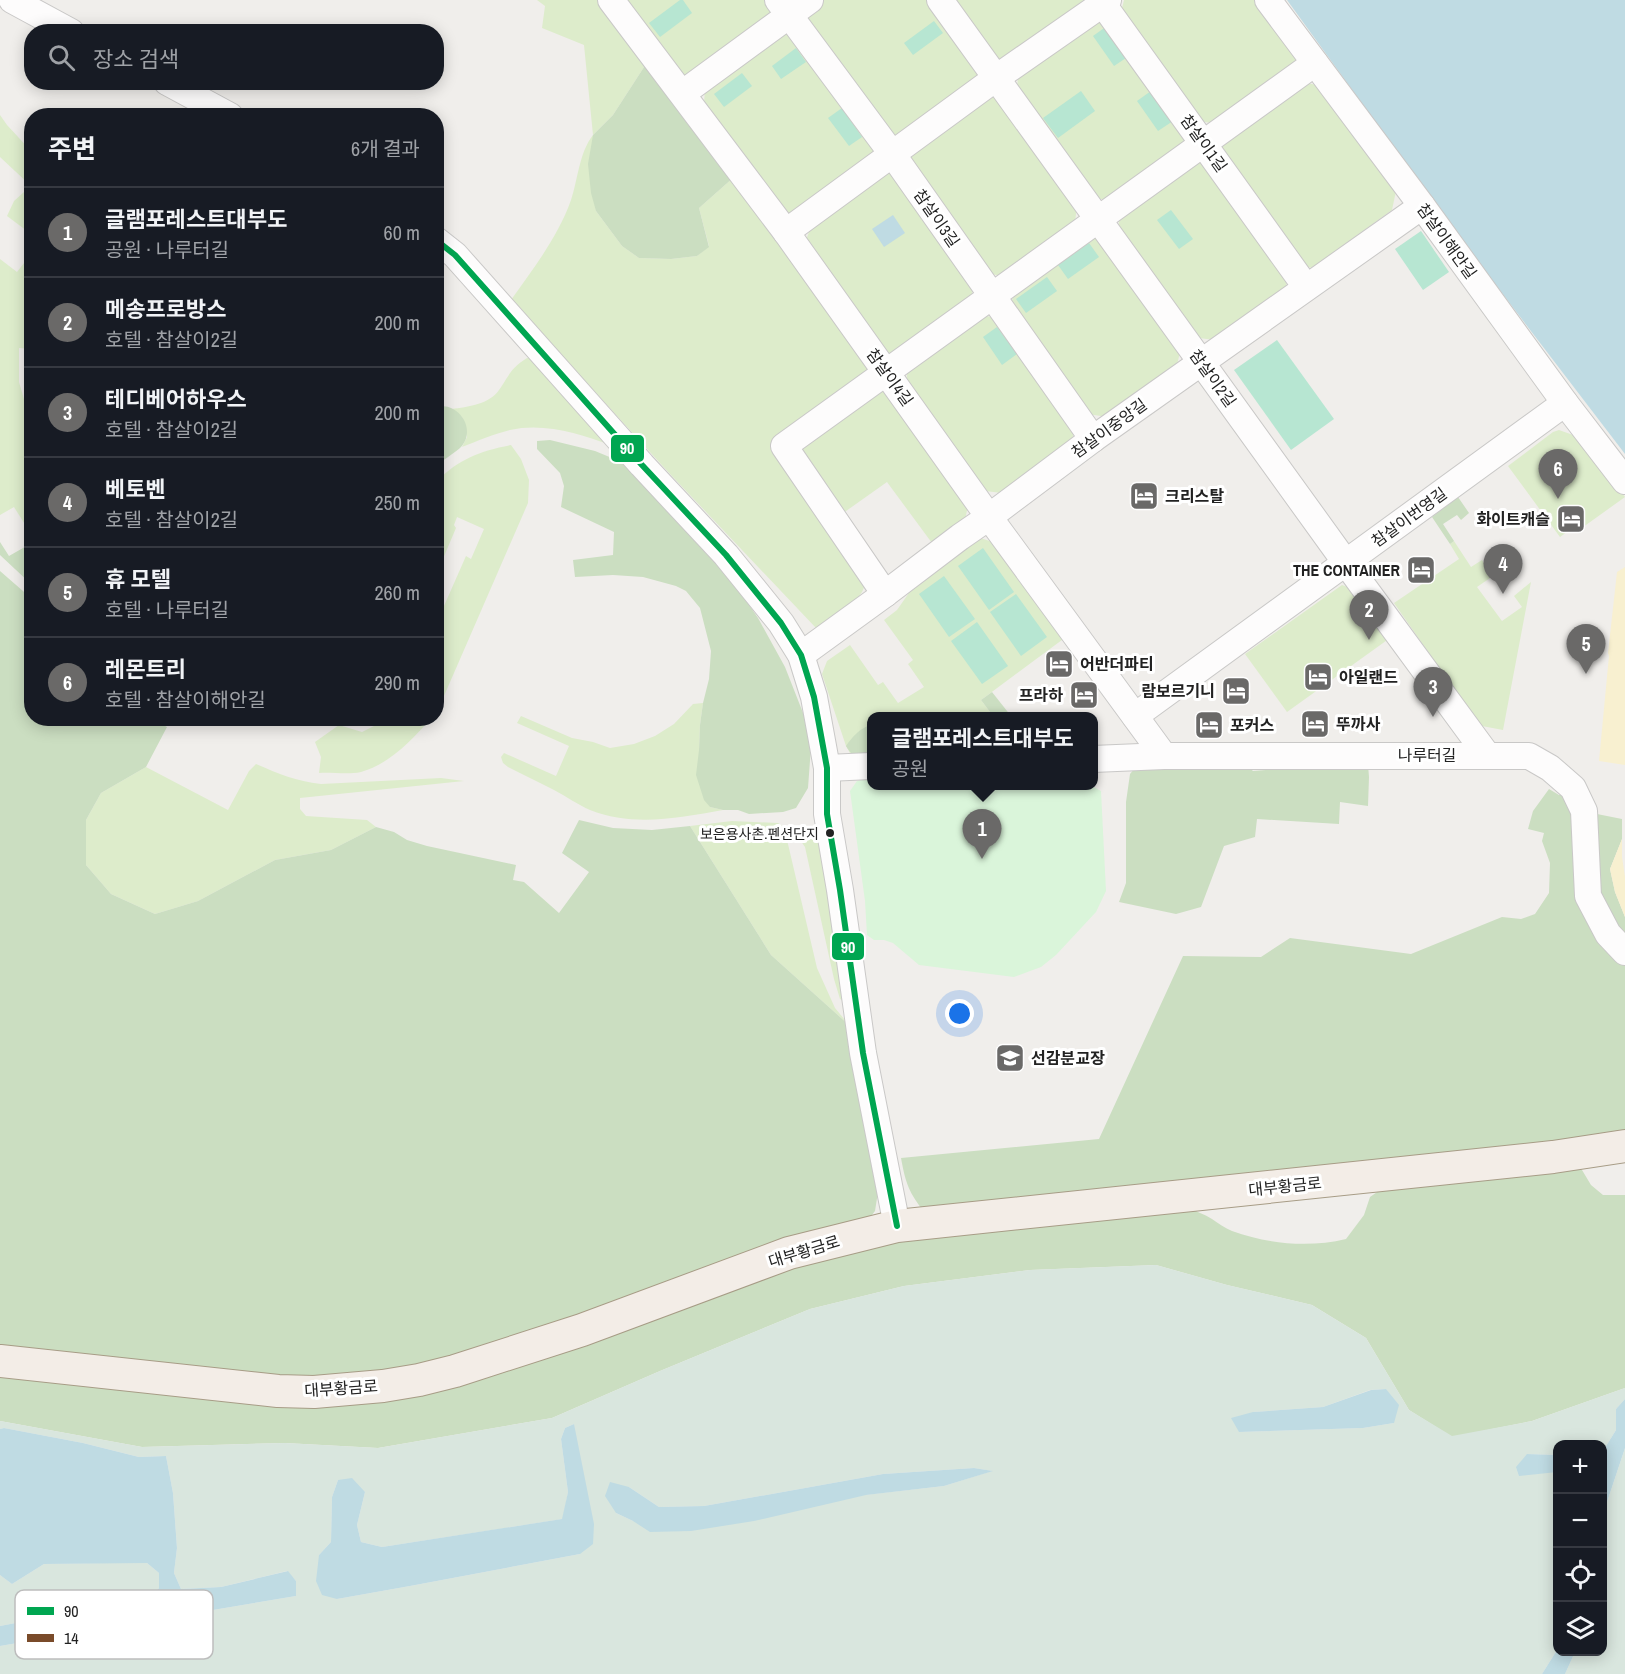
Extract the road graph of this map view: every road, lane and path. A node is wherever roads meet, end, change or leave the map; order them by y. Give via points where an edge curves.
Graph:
1 (12, 0) edge
2 (611, 0) edge
3 (810, 0) edge
4 (940, 0) edge
5 (1268, 0) edge
6 (1103, 1) edge
7 (783, 8) edge
8 (56, 24) edge
9 (1315, 63) junction
10 (996, 78) junction
11 (182, 90) edge
12 (683, 93) junction
13 (215, 108) edge
14 (1204, 143) junction
15 (893, 155) junction
16 (1422, 206) junction
17 (1098, 219) junction
18 (786, 232) junction
19 (444, 246) edge
20 (1306, 287) junction
21 (992, 295) junction
22 (1202, 362) junction
23 (886, 371) junction
24 (1565, 403) junction
25 (1093, 439) junction
26 (1625, 481) edge
27 (989, 517) junction
28 (1346, 563) junction
29 (885, 594) junction
30 (801, 654) junction
31 (1135, 716) junction
32 (1487, 755) junction
33 (1164, 756) junction
34 (1098, 759) edge
35 (867, 766) edge
36 (827, 768) junction
37 (1625, 952) edge
38 (1625, 1146) edge
39 (897, 1226) junction
40 (0, 1361) edge

1 - 8 street
2 - 12 street, 참살이4길
3 - 7 street
4 - 10 street, 참살이2길
5 - 9 street, 참살이해안길
6 - 10 street
6 - 14 street, 참살이1길
7 - 12 street
7 - 15 street, 참살이3길
9 - 14 street
9 - 16 street, 참살이해안길
10 - 15 street
10 - 17 street, 참살이2길
11 - 13 street
12 - 18 street, 참살이4길
14 - 17 street
14 - 20 street, 참살이1길
15 - 18 street
15 - 21 street, 참살이3길
16 - 20 street, 참살이중앙길
16 - 24 street, 참살이해안길
17 - 21 street
17 - 22 street, 참살이2길
18 - 23 street, 참살이4길
19 - 30 street via 726,555
20 - 22 street, 참살이중앙길
21 - 23 street
21 - 25 street, 참살이3길
22 - 25 street, 참살이중앙길
22 - 28 street, 참살이2길
23 - 27 street, 참살이4길
23 - 29 street via 784,446
24 - 26 street, 참살이해안길
24 - 28 street, 참살이번영길
25 - 27 street, 참살이중앙길
27 - 29 street, 참살이중앙길
27 - 31 street, 참살이4길
28 - 31 street, 참살이번영길
28 - 32 street, 참살이2길
29 - 30 street, 참살이중앙길
30 - 36 street via 814,697
31 - 33 street, 참살이4길
32 - 33 street, 나루터길
32 - 37 street, 나루터길 via 1529,756 1573,788 1584,811 1588,896 1608,934
33 - 34 street, 나루터길
35 - 36 street
36 - 39 street via 827,814 863,1053
38 - 39 main road, 대부황금로
39 - 40 main road, 대부황금로 via 789,1253 507,1355 383,1386 278,1391

